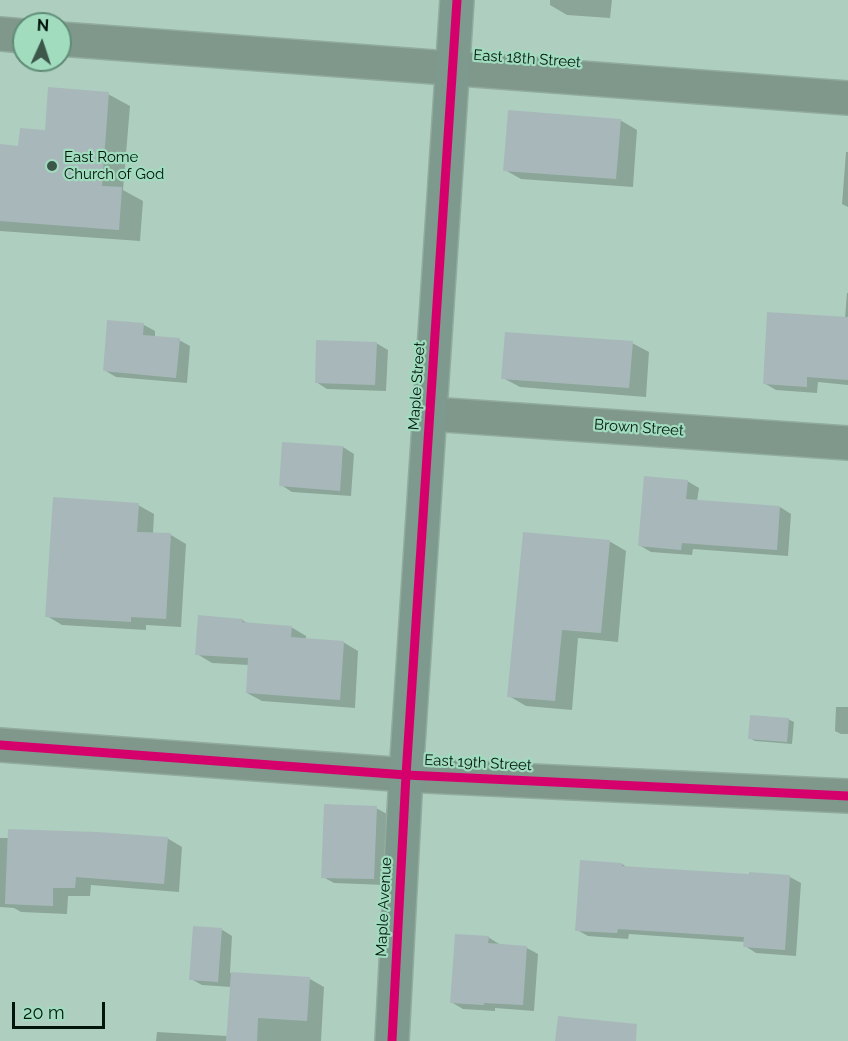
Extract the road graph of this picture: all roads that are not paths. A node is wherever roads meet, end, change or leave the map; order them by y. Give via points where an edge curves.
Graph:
1 (457, 0) edge
2 (72, 40) edge
3 (453, 68) junction
4 (848, 98) edge
5 (430, 414) junction
6 (848, 443) edge
7 (0, 745) edge
8 (406, 775) junction
9 (848, 796) edge
10 (392, 1041) edge

1 - 3 main road, Maple Street
2 - 3 street, East 18th Street
3 - 4 street, East 18th Street
3 - 5 main road, Maple Street
5 - 6 street, Brown Street
5 - 8 main road, Maple Street
7 - 8 street, East 19th Street
8 - 9 street, East 19th Street
8 - 10 main road, Maple Avenue

